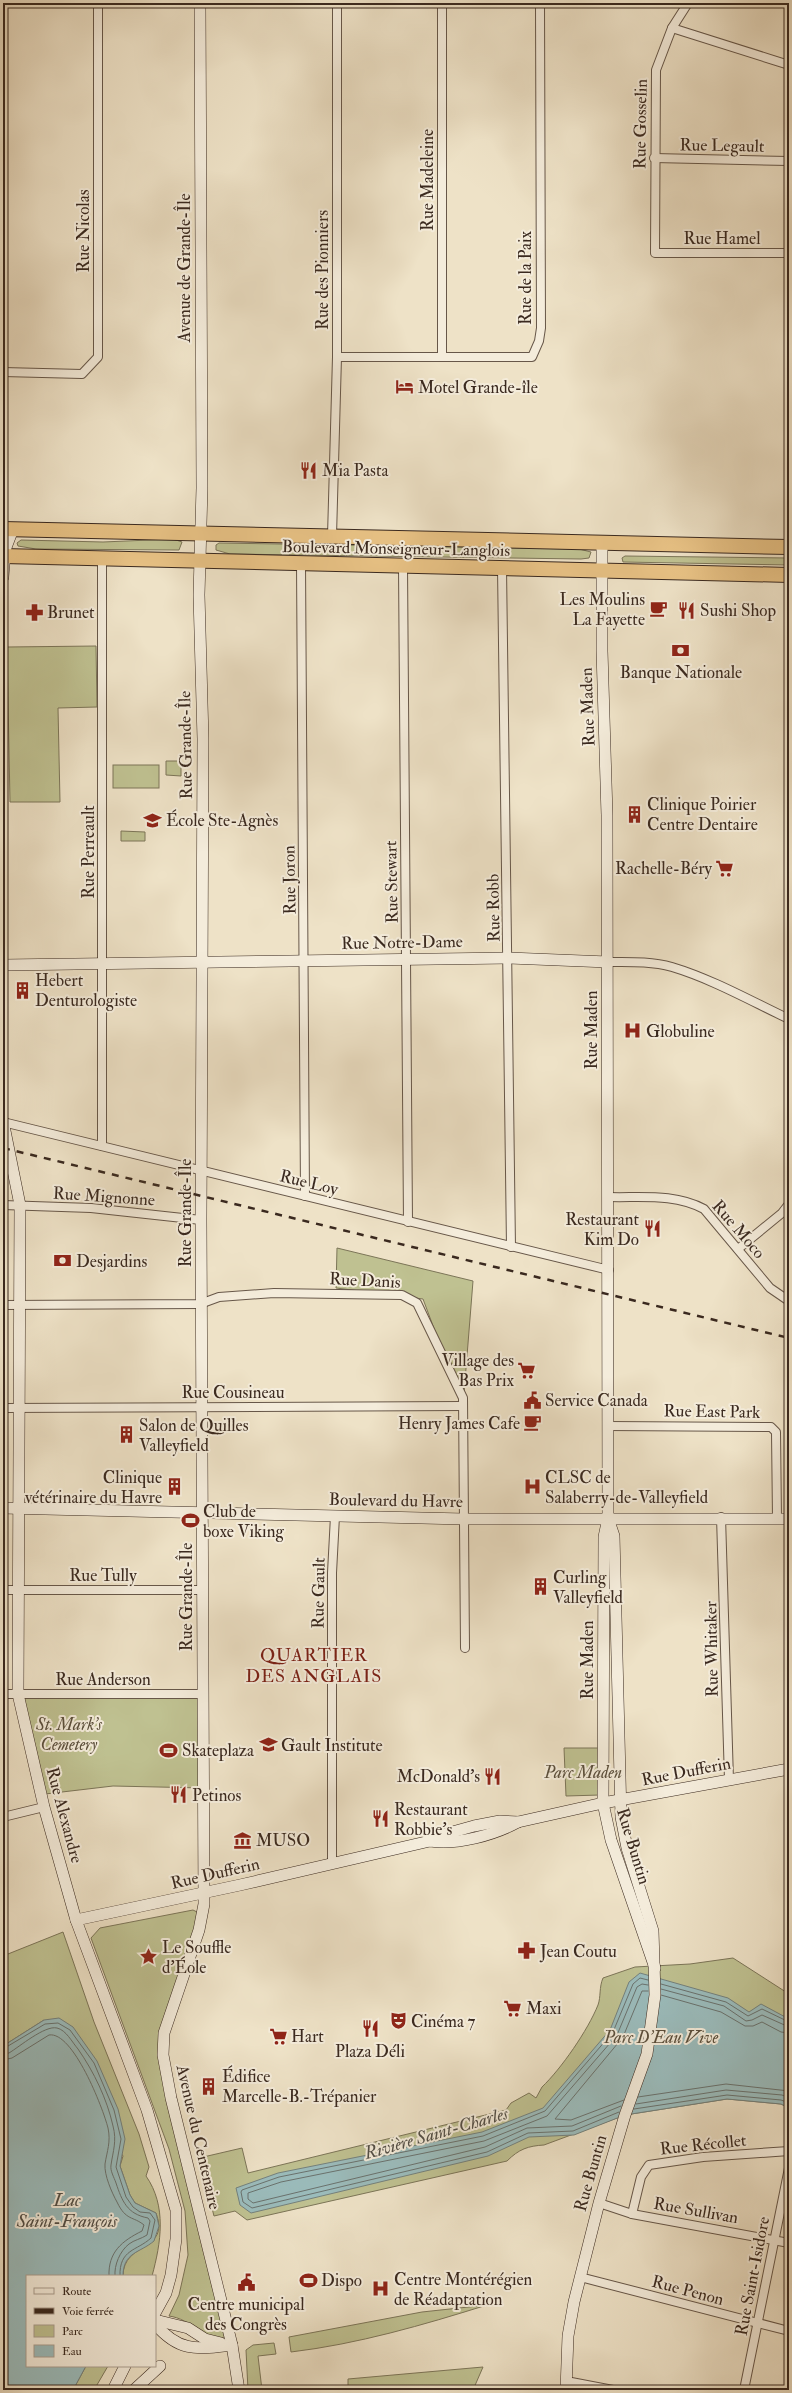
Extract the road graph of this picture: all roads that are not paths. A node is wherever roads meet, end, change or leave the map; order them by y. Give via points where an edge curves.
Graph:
1 (98, 3) edge
2 (200, 3) edge
3 (337, 3) edge
4 (442, 3) edge
5 (540, 3) edge
6 (688, 3) edge
7 (672, 28) junction
8 (789, 65) edge
9 (654, 158) junction
10 (789, 161) edge
11 (789, 253) edge
12 (655, 254) joint
13 (337, 357) junction
14 (442, 357) junction
15 (3, 372) edge
16 (8, 529) edge
17 (201, 533) junction
18 (332, 536) junction
19 (602, 543) junction
20 (789, 547) edge
21 (3, 556) edge
22 (102, 559) junction
23 (200, 561) junction
24 (301, 564) junction
25 (403, 566) junction
26 (502, 568) junction
27 (602, 570) junction
28 (789, 575) edge
29 (3, 577) edge
30 (509, 958) junction
31 (406, 959) junction
32 (305, 960) junction
33 (202, 962) junction
34 (608, 962) junction
35 (103, 964) junction
36 (3, 965) edge
37 (789, 1019) edge
38 (3, 1122) edge
39 (102, 1146) junction
40 (202, 1172) junction
41 (305, 1196) junction
42 (608, 1197) junction
43 (789, 1204) edge
44 (3, 1205) edge
45 (20, 1205) junction
46 (202, 1220) junction
47 (408, 1222) junction
48 (511, 1247) junction
49 (738, 1249) junction
50 (609, 1270) junction
51 (789, 1301) edge
52 (203, 1303) junction
53 (3, 1305) edge
54 (20, 1305) junction
55 (203, 1406) junction
56 (463, 1406) junction
57 (3, 1408) edge
58 (19, 1408) junction
59 (607, 1426) junction
60 (3, 1508) edge
61 (19, 1508) junction
62 (204, 1513) junction
63 (334, 1516) junction
64 (722, 1517) junction
65 (608, 1518) junction
66 (464, 1519) junction
67 (777, 1519) junction
68 (789, 1519) edge
69 (3, 1590) edge
70 (19, 1590) junction
71 (204, 1590) junction
72 (465, 1648) dead end
73 (3, 1694) edge
74 (18, 1694) junction
75 (204, 1694) junction
76 (789, 1769) edge
77 (729, 1780) junction
78 (620, 1800) junction
79 (603, 1803) junction
80 (44, 1807) junction
81 (3, 1817) edge
82 (332, 1863) junction
83 (203, 1893) junction
84 (76, 1920) junction
85 (655, 1972) junction
86 (789, 2151) edge
87 (789, 2168) edge
88 (599, 2203) junction
89 (632, 2214) junction
90 (774, 2240) junction
91 (789, 2243) edge
92 (580, 2277) junction
93 (156, 2311) edge
94 (156, 2320) edge
95 (757, 2324) junction
96 (156, 2325) edge
97 (789, 2332) edge
98 (232, 2345) junction
99 (160, 2366) dead end
100 (124, 2367) edge
101 (566, 2386) edge
102 (113, 2390) edge
103 (134, 2390) edge
104 (239, 2390) edge
105 (613, 2390) edge
106 (744, 2390) edge

1 - 15 street, Rue Nicolas via 98,357 82,374
2 - 17 street, Avenue de Grande-Île
3 - 13 street, Rue des Pionniers
4 - 14 street, Rue Madeleine
5 - 14 street, Rue de la Paix via 539,341 532,357
6 - 7 street, Rue Gosselin
7 - 8 street
7 - 9 street, Rue Gosselin via 656,70
9 - 10 street, Rue Legault
9 - 12 street, Rue Gosselin
11 - 12 street, Rue Hamel
13 - 14 street, Rue de la Paix
13 - 18 street, Rue des Pionniers
16 - 17 highway, Boulevard Monseigneur-Langlois
16 - 21 street
17 - 18 highway, Boulevard Monseigneur-Langlois
17 - 23 street, Rue Grande-Île
18 - 19 highway, Boulevard Monseigneur-Langlois
19 - 20 highway, Boulevard Monseigneur-Langlois
19 - 27 street, Rue Maden
21 - 22 highway, Boulevard Monseigneur-Langlois
21 - 29 street
22 - 23 highway, Boulevard Monseigneur-Langlois
22 - 35 street, Rue Perreault
23 - 24 highway, Boulevard Monseigneur-Langlois
23 - 33 street, Rue Grande-Île via 203,739
24 - 25 highway, Boulevard Monseigneur-Langlois
24 - 32 street, Rue Joron
25 - 26 highway, Boulevard Monseigneur-Langlois
25 - 31 street, Rue Stewart
26 - 27 highway, Boulevard Monseigneur-Langlois
26 - 30 street, Rue Robb
27 - 28 highway, Boulevard Monseigneur-Langlois
27 - 34 street, Rue Maden
30 - 31 street, Rue Notre-Dame
30 - 34 street, Rue Notre-Dame
30 - 48 street, Rue Robb
31 - 32 street, Rue Notre-Dame
31 - 47 street, Rue Stewart
32 - 33 street, Rue Notre-Dame
32 - 41 street, Rue Joron
33 - 35 street, Rue Notre-Dame
33 - 40 street, Rue Grande-Île
34 - 37 street, Rue Notre-Dame via 670,966
34 - 42 street, Rue Maden
35 - 36 street, Rue Notre-Dame
35 - 39 street, Rue Perreault
38 - 39 street, Rue Loy
38 - 45 street, Rue Alexandre
39 - 40 street, Rue Loy
40 - 41 street, Rue Loy
40 - 46 street, Rue Grande-Île
41 - 47 street, Rue Loy
42 - 49 street, Rue Moco via 670,1198 690,1201 704,1209
42 - 50 street, Rue Maden
43 - 49 street
44 - 45 street, Rue Mignonne
45 - 46 street, Rue Mignonne via 91,1208
45 - 54 street, Rue Alexandre
46 - 52 street, Rue Grande-Île
47 - 48 street, Rue Loy
48 - 50 street, Rue Loy
49 - 51 street, Rue Moco via 770,1288
50 - 59 street, Rue Maden
52 - 54 street, Rue Danis
52 - 55 street, Rue Grande-Île
52 - 56 street, Rue Danis via 219,1297 274,1293 387,1294 410,1298 424,1314 460,1389
53 - 54 street, Rue Danis
54 - 58 street, Rue Alexandre
55 - 56 street, Rue Cousineau
55 - 58 street, Rue Cousineau
55 - 62 street, Rue Grande-Île
56 - 66 street, Rue Danis
57 - 58 street, Rue Cousineau
58 - 61 street, Rue Alexandre
59 - 65 street, Rue Maden
59 - 67 street, Rue East Park via 771,1427 776,1432
60 - 61 street, Boulevard du Havre
61 - 62 street, Boulevard du Havre
61 - 70 street, Rue Alexandre
62 - 63 street, Boulevard du Havre
62 - 71 street, Rue Grande-Île
63 - 66 street, Boulevard du Havre
63 - 82 street, Rue Gault
64 - 65 street, Boulevard du Havre
64 - 67 street, Boulevard du Havre
64 - 77 street, Rue Whitaker
65 - 66 street, Boulevard du Havre
65 - 78 street, Rue Maden via 614,1529
65 - 79 street, Rue Maden via 604,1537
66 - 72 street, Rue Danis
67 - 68 street, Boulevard du Havre
69 - 70 street, Rue Tully
70 - 71 street, Rue Tully
70 - 74 street, Rue Alexandre
71 - 75 street, Rue Grande-Île
73 - 74 street, Rue Anderson
74 - 75 street, Rue Anderson
74 - 80 street, Rue Alexandre
75 - 83 street, Rue Grande-Île
76 - 77 street, Rue Dufferin
77 - 78 street, Rue Dufferin
78 - 79 street, Rue Dufferin
78 - 85 street, Rue Buntin via 623,1833 653,1931
79 - 82 street, Rue Dufferin via 518,1822 504,1829 477,1836 444,1842 430,1841
79 - 85 street, Rue Buntin via 611,1840
80 - 81 street
80 - 84 street, Rue Alexandre
82 - 83 street, Rue Dufferin
83 - 84 street, Rue Dufferin
83 - 98 street, Avenue du Centenaire via 204,1904 199,1930 164,2033 163,2055 171,2098
84 - 93 street via 147,2110 176,2210 172,2269 166,2293
85 - 88 street, Rue Buntin via 653,2023 647,2054
86 - 89 street, Rue Récollet via 703,2157 649,2165 641,2177
87 - 90 street, Rue Saint-Isidore
88 - 89 street, Rue Sullivan
88 - 92 street, Rue Buntin
89 - 90 street, Rue Sullivan
90 - 91 street, Rue Sullivan
90 - 95 street, Rue Saint-Isidore
92 - 95 street, Rue Penon
92 - 101 street, Rue Buntin via 568,2336
94 - 98 street via 188,2328 215,2342
95 - 97 street, Rue Penon
95 - 106 street, Rue Saint-Isidore
96 - 98 street via 172,2341 185,2347
98 - 104 street, Avenue du Centenaire
99 - 103 street
100 - 102 street
101 - 105 street

